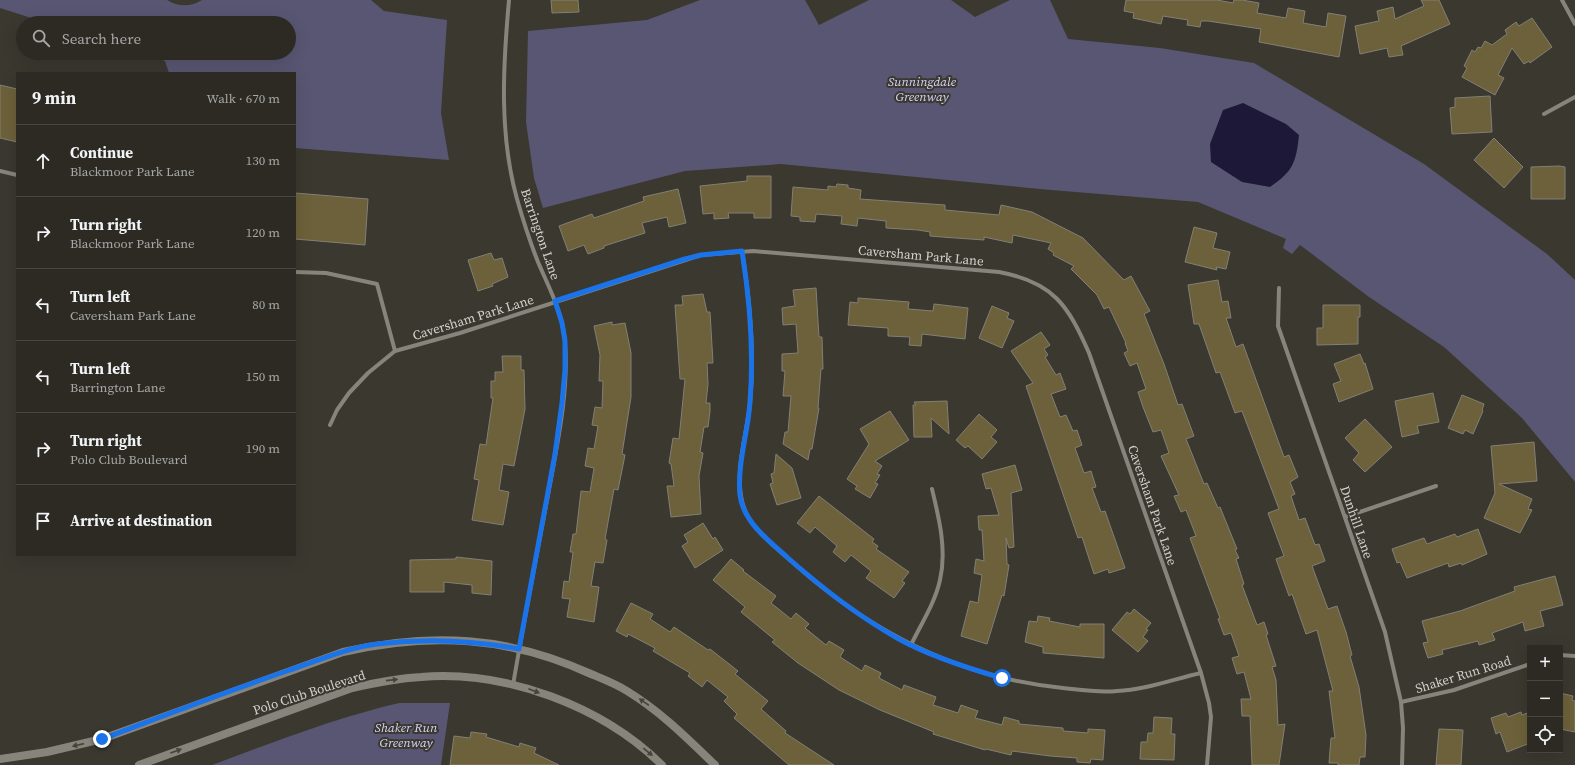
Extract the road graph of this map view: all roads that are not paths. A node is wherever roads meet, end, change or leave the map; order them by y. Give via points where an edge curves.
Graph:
1 (509, 0) edge
2 (1562, 0) edge
3 (1575, 24) edge
4 (1575, 96) edge
5 (1544, 114) dead end
6 (0, 171) edge
7 (16, 175) edge
8 (742, 251) junction
9 (296, 272) edge
10 (1279, 288) dead end
11 (555, 301) junction
12 (396, 351) junction
13 (330, 425) dead end
14 (1436, 486) dead end
15 (932, 489) dead end
16 (1346, 517) junction
17 (912, 645) junction
18 (519, 649) junction
19 (1563, 655) edge
20 (1575, 656) edge
21 (1527, 665) edge
22 (1201, 673) junction
23 (513, 685) junction
24 (1401, 702) junction
25 (0, 759) edge
26 (139, 765) edge
27 (662, 765) edge
28 (715, 765) edge
29 (1206, 765) edge
30 (1402, 765) edge

1 - 11 street, Barrington Lane via 504,98 508,156 517,198 537,261
2 - 3 street
4 - 5 street
6 - 7 street
8 - 11 street, Caversham Park Lane via 685,259
8 - 17 street via 747,286 752,369 740,474 740,496 745,511 761,534 810,578 857,613
8 - 22 street, Caversham Park Lane via 999,272 1035,283 1057,299 1077,325 1089,353
9 - 12 street via 326,273 377,284
10 - 16 street, Dunhill Lane via 1278,326
11 - 12 street, Caversham Park Lane via 460,333
11 - 18 street, Barrington Lane via 565,341 562,403
12 - 13 street, Caversham Park Lane via 368,373 349,393
14 - 16 street
15 - 17 street via 941,526 943,560 936,595
16 - 24 street, Dunhill Lane via 1385,632
17 - 22 street via 968,668 1002,678 1093,692 1119,691
18 - 23 street, Barrington Lane
18 -> 25 street, Polo Club Boulevard via 484,642 440,639 377,644 343,652 273,676 102,739 47,752
28 -> 18 street, Polo Club Boulevard via 680,730 626,690 576,667
19 - 20 street
21 - 24 street, Shaker Run Road via 1454,690
22 - 29 street, Caversham Park Lane via 1211,717
26 -> 23 street, Polo Club Boulevard via 352,688 383,681 439,676
23 -> 27 street, Polo Club Boulevard via 525,687 579,708 607,722
24 - 30 street, Dunhill Lane

